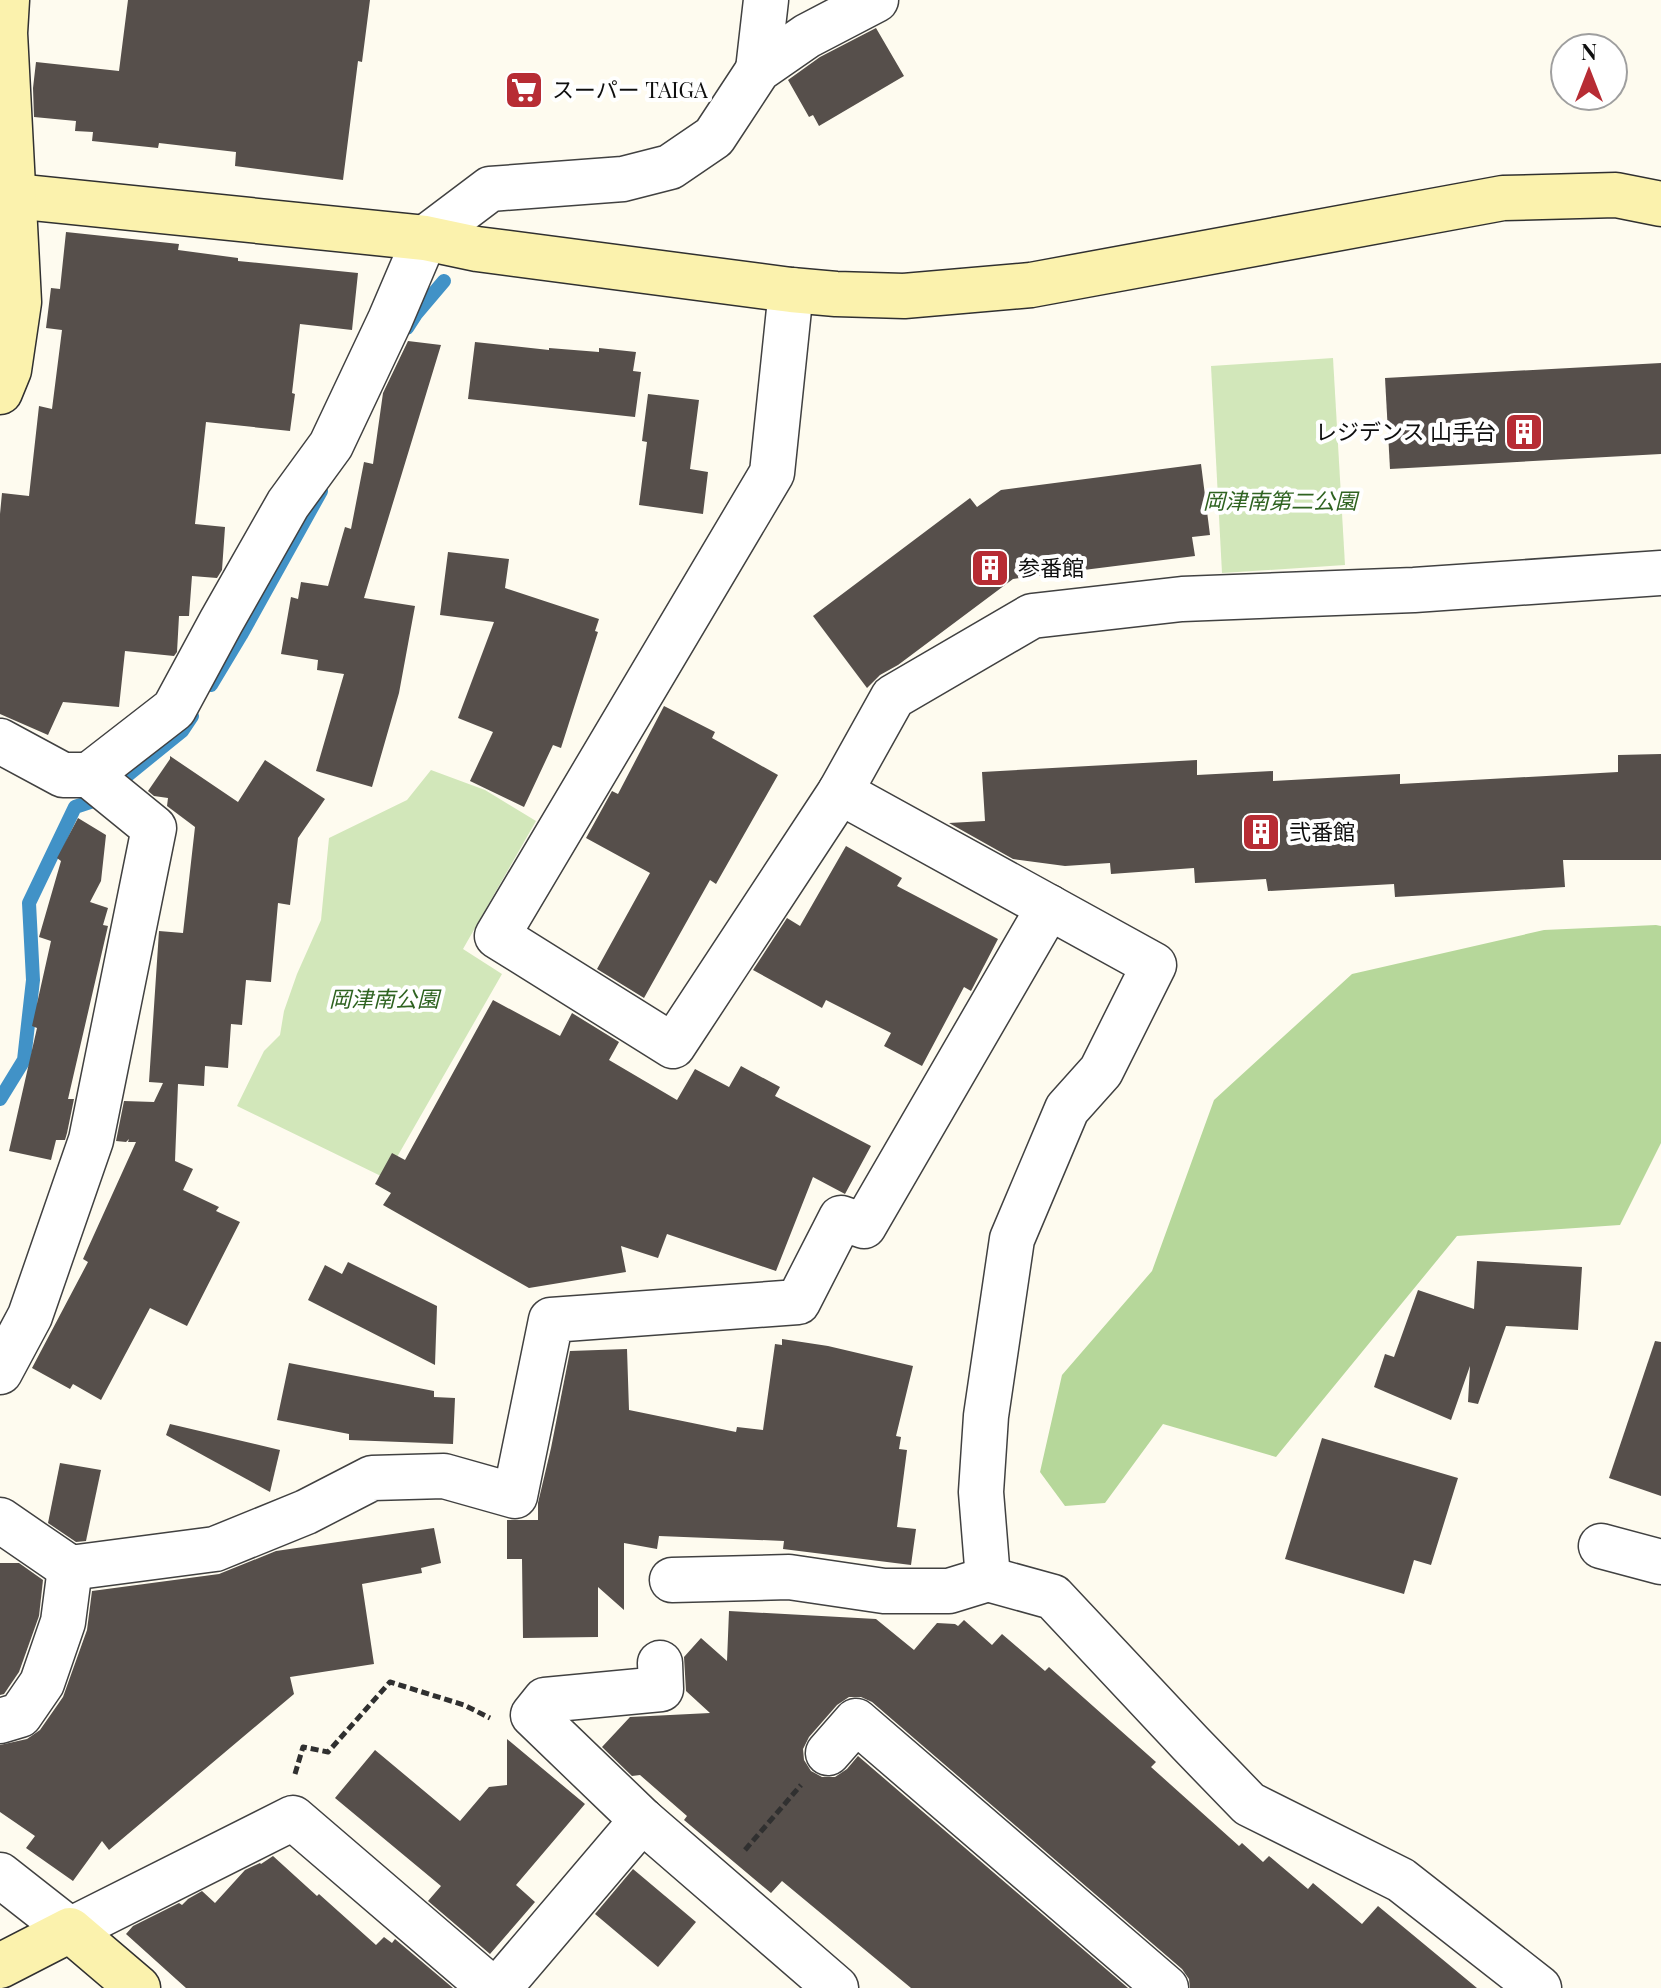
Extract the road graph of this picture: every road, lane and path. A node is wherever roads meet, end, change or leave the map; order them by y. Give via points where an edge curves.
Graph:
1 (7, 0) edge
2 (766, 0) edge
3 (876, 0) edge
4 (809, 18) edge
5 (758, 70) junction
6 (14, 196) junction
7 (1661, 204) edge
8 (425, 238) junction
9 (791, 290) junction
10 (10, 302) edge
11 (0, 392) edge
12 (1661, 573) edge
13 (0, 741) edge
14 (89, 775) junction
15 (840, 792) junction
16 (1049, 907) junction
17 (0, 1372) edge
18 (0, 1520) edge
19 (1601, 1546) dead end
20 (1661, 1562) edge
21 (70, 1568) junction
22 (988, 1579) junction
23 (672, 1580) dead end
24 (660, 1663) dead end
25 (464, 1705) dead end
26 (0, 1721) edge
27 (828, 1753) joint
28 (293, 1818) junction
29 (642, 1820) junction
30 (0, 1875) edge
31 (715, 1884) junction
32 (70, 1930) junction
33 (0, 1966) edge
34 (138, 1988) edge
35 (491, 1988) edge
36 (499, 1988) edge
37 (836, 1988) edge
38 (1166, 1988) edge
39 (1539, 1988) edge

1 - 6 street
2 - 5 street
3 - 4 street
4 - 5 street
5 - 8 street via 714,137 670,167 623,179 490,189
6 - 8 street
6 - 10 street
7 - 9 street via 1616,195 1503,198 1031,285 904,296
8 - 9 street
8 - 14 street via 331,445 288,504 174,709
9 - 15 street via 772,473 497,936 673,1046
10 - 11 street via 9,370
12 - 15 street via 1182,599 1032,616 893,697
13 - 14 street via 63,775
14 - 17 street via 154,828 91,1140 30,1316
15 - 16 street
16 - 21 street via 864,1226 841,1218 798,1302 551,1320 515,1496 444,1476 372,1478 215,1549
16 - 22 street via 1154,965 1101,1071 1067,1109 1012,1239 986,1416 981,1492
18 - 21 street
19 - 20 street
21 - 26 street via 63,1622 42,1683 20,1715
22 - 23 street via 949,1591 884,1591 789,1577
22 - 39 street via 1053,1597 1249,1804 1401,1880
24 - 29 street via 661,1689 545,1700 533,1715
25 - 28 path via 390,1682 328,1752 303,1747 290,1791
27 - 31 path
27 - 38 street via 856,1721
28 - 32 street
28 - 35 street
29 - 31 street
29 - 36 street
30 - 32 street
31 - 37 street
32 - 33 street
32 - 34 street

